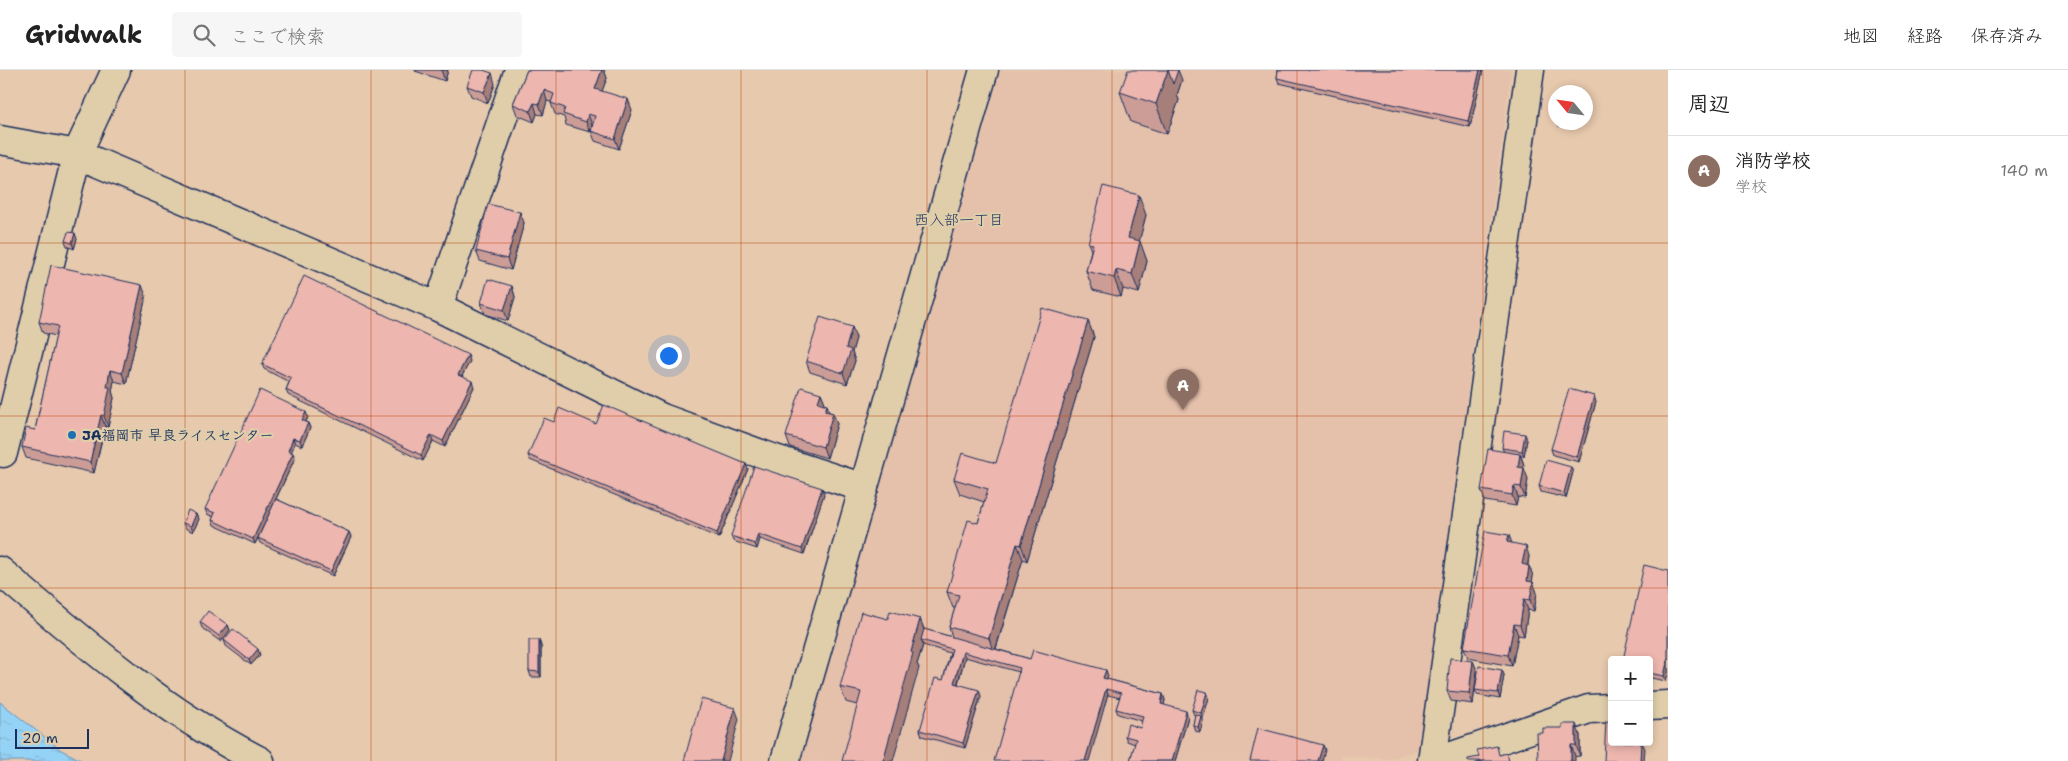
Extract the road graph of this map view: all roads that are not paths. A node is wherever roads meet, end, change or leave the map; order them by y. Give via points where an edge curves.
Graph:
1 (116, 70) edge
2 (519, 70) edge
3 (984, 70) edge
4 (1530, 70) edge
5 (0, 140) edge
6 (76, 154) junction
7 (438, 307) junction
8 (4, 453) dead end
9 (864, 488) junction
10 (0, 571) edge
11 (1668, 705) edge
12 (1653, 706) edge
13 (1608, 708) edge
14 (260, 761) edge
15 (785, 761) edge
16 (1432, 761) edge
17 (1438, 761) edge

1 - 6 street
2 - 7 street
3 - 9 street
4 - 16 street
5 - 6 street
6 - 7 street
6 - 8 street
7 - 9 street via 662,418
9 - 15 street
10 - 14 street via 92,650 174,710
11 - 12 street
13 - 17 street via 1589,709

